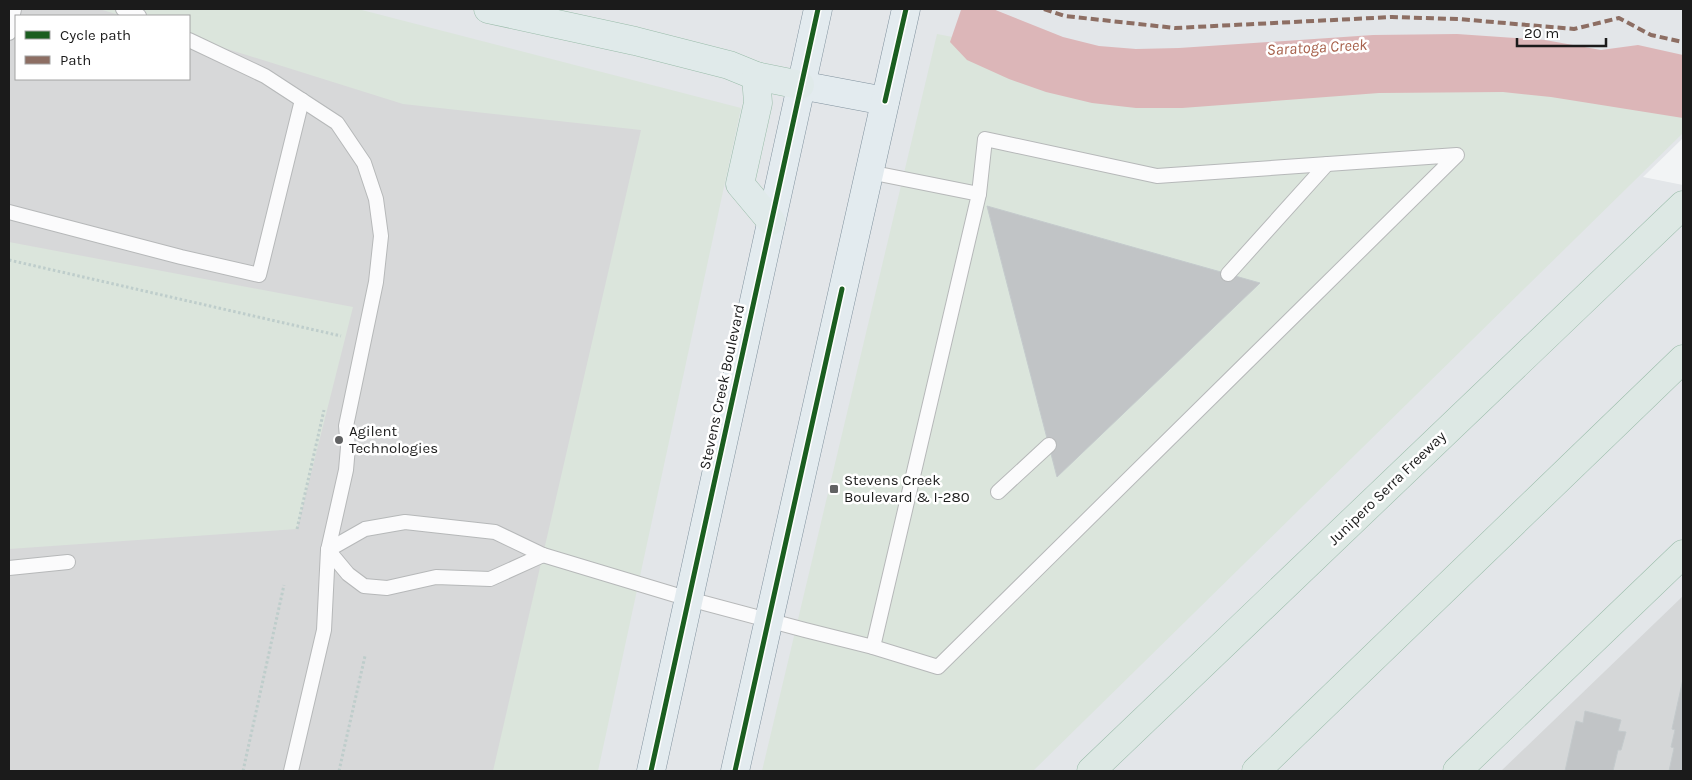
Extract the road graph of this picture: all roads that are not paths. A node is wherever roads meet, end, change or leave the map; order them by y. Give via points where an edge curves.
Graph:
1 (14, 9) edge
2 (123, 9) edge
3 (488, 9) edge
4 (818, 9) edge
5 (906, 9) edge
6 (137, 15) edge
7 (9, 33) edge
8 (190, 40) edge
9 (756, 76) junction
10 (800, 85) junction
11 (302, 100) junction
12 (885, 101) junction
13 (1326, 164) junction
14 (868, 172) junction
15 (979, 194) junction
16 (1683, 205) edge
17 (9, 212) edge
18 (770, 221) junction
19 (1228, 274) dead end
20 (1683, 359) edge
21 (1048, 445) dead end
22 (998, 492) dead end
23 (328, 550) junction
24 (1683, 554) edge
25 (543, 555) junction
26 (68, 562) dead end
27 (9, 568) edge
28 (689, 599) junction
29 (769, 620) junction
30 (873, 647) junction
31 (292, 771) edge
32 (651, 771) edge
33 (735, 771) edge
34 (1091, 771) edge
35 (1256, 771) edge
36 (1457, 771) edge

1 - 7 lane
2 - 6 lane
3 - 9 highway via 635,41 728,65
4 - 10 main road, Stevens Creek Boulevard
5 - 12 main road
8 - 11 lane via 265,76
9 - 10 highway
9 - 18 highway via 758,103 740,184
10 - 12 main road
10 - 18 main road, Stevens Creek Boulevard
11 - 17 lane via 259,275
11 - 23 lane via 337,123 364,163 376,198 381,236 376,282 346,426 346,470
12 - 14 main road
13 - 15 lane via 1157,176 985,139
13 - 19 lane
13 - 30 lane via 1457,155 938,667
14 - 15 lane
14 - 29 main road
15 - 30 lane
16 - 34 highway, Junipero Serra Freeway
18 - 28 main road, Stevens Creek Boulevard
20 - 35 highway
21 - 22 lane
23 - 25 lane via 365,529 405,522 495,532
23 - 25 lane via 348,574 364,586 387,588 436,577 490,579
23 - 31 lane via 324,630
24 - 36 highway
25 - 28 lane
26 - 27 lane
28 - 29 lane
28 - 32 main road, Stevens Creek Boulevard
29 - 30 lane
29 - 33 main road

